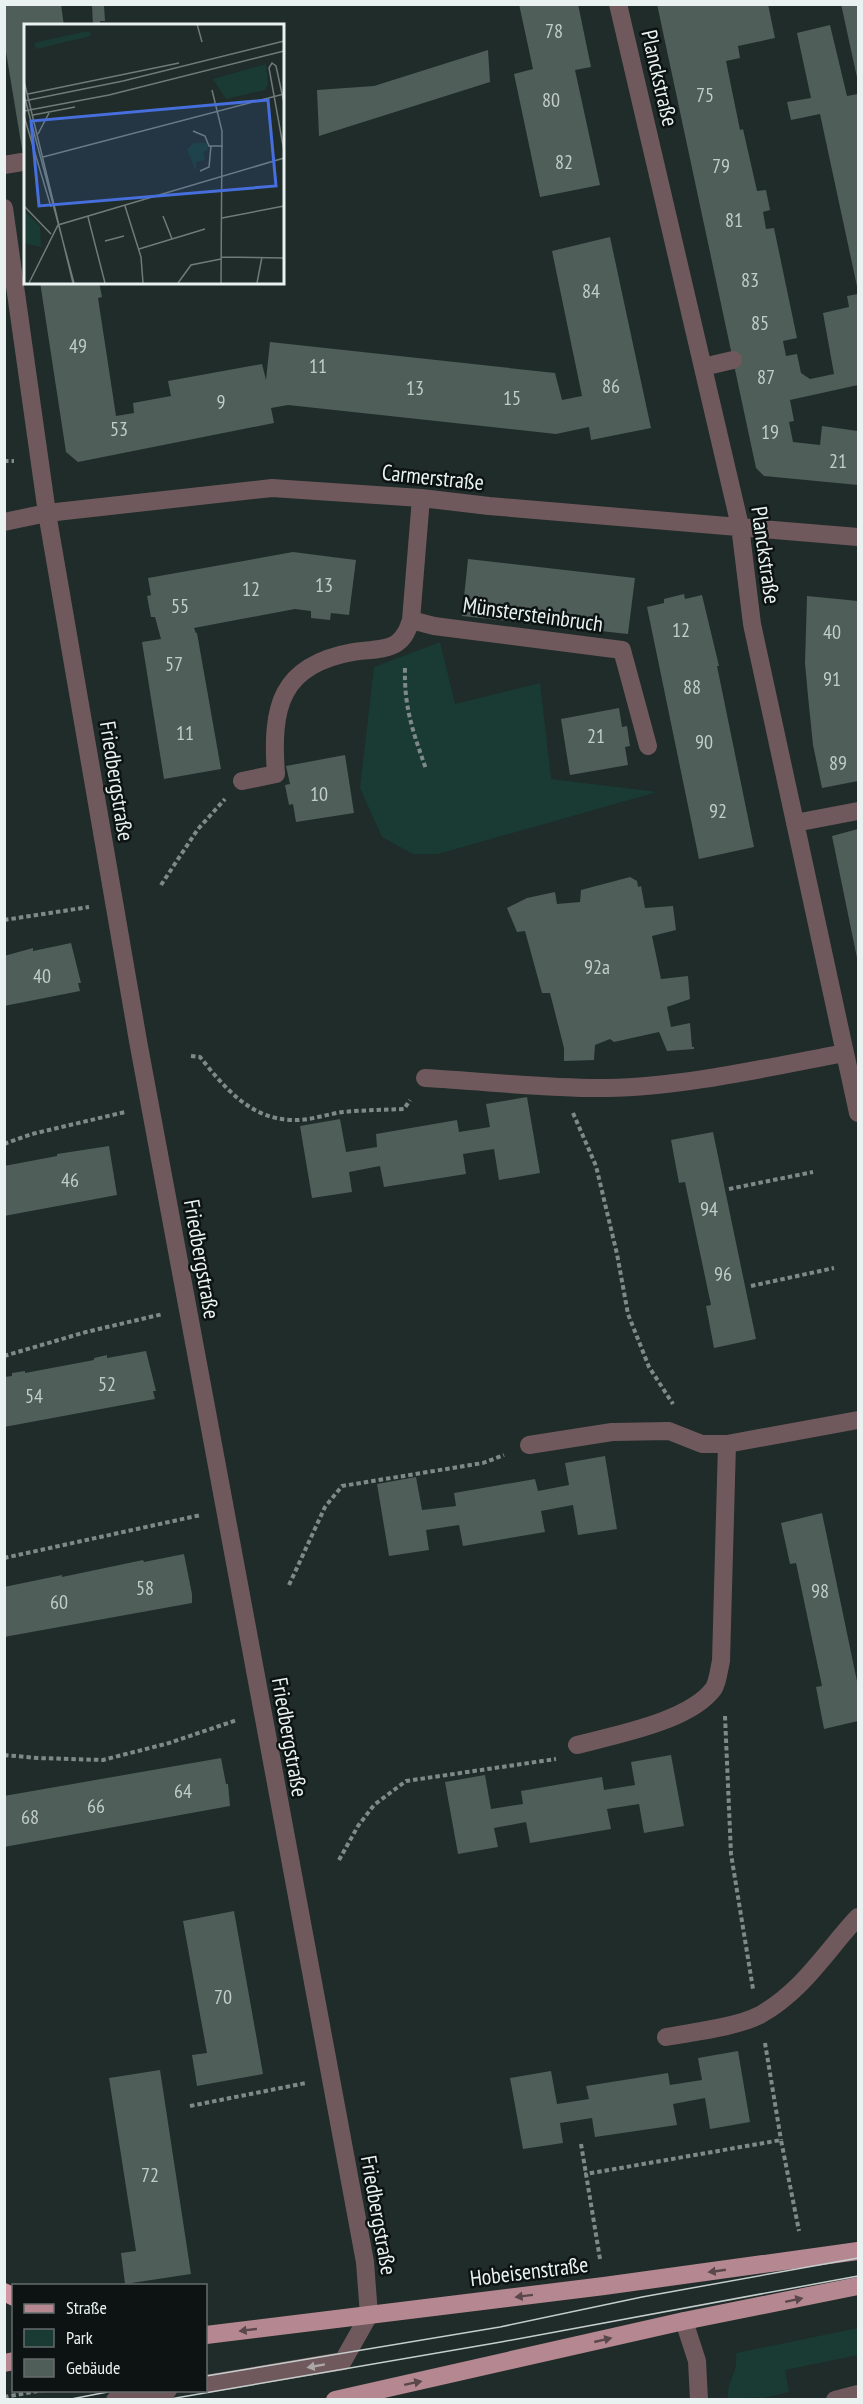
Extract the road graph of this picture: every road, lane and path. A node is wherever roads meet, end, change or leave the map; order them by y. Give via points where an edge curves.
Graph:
1 (618, 4) edge
2 (4, 208) edge
3 (733, 360) dead end
4 (703, 367) junction
5 (421, 498) junction
6 (47, 513) junction
7 (4, 522) edge
8 (740, 526) junction
9 (858, 537) edge
10 (411, 620) junction
11 (396, 645) junction
12 (648, 746) dead end
13 (426, 769) dead end
14 (242, 781) joint
15 (858, 811) edge
16 (795, 823) junction
17 (161, 885) dead end
18 (90, 907) dead end
19 (4, 920) edge
20 (845, 1053) junction
21 (191, 1056) dead end
22 (425, 1077) joint
23 (564, 1087) junction
24 (126, 1112) dead end
25 (858, 1113) edge
26 (4, 1144) edge
27 (813, 1172) dead end
28 (729, 1189) dead end
29 (834, 1268) dead end
30 (751, 1286) dead end
31 (164, 1314) dead end
32 (4, 1356) edge
33 (858, 1420) edge
34 (686, 1437) junction
35 (727, 1444) junction
36 (529, 1445) joint
37 (202, 1515) dead end
38 (4, 1558) edge
39 (289, 1585) dead end
40 (715, 1687) junction
41 (241, 1719) dead end
42 (578, 1745) joint
43 (4, 1755) edge
44 (339, 1860) dead end
45 (858, 1917) edge
46 (759, 2015) junction
47 (666, 2037) dead end
48 (307, 2083) dead end
49 (190, 2106) dead end
50 (781, 2140) junction
51 (581, 2144) dead end
52 (586, 2174) junction
53 (799, 2231) dead end
54 (858, 2252) edge
55 (600, 2261) dead end
56 (858, 2286) edge
57 (369, 2315) junction
58 (684, 2321) junction
59 (207, 2335) edge
60 (207, 2384) edge
61 (37, 2392) edge
62 (162, 2392) edge
63 (858, 2394) edge
64 (4, 2397) edge
65 (115, 2400) edge
66 (335, 2400) edge
67 (699, 2400) edge
68 (835, 2400) edge

1 - 4 street, Planckstraße
2 - 6 street, Friedbergstraße
3 - 4 street
4 - 8 street, Planckstraße
5 - 6 street, Carmerstraße via 272,488
5 - 8 street, Carmerstraße
5 - 10 street
6 - 7 street, Carmerstraße
6 - 57 street, Friedbergstraße via 142,1065 365,2262
8 - 9 street, Carmerstraße
8 - 16 street, Planckstraße via 752,624
10 - 11 street via 405,636
10 - 12 street, Münstersteinbruch via 622,650
11 - 13 path via 405,649 404,695
11 - 14 street via 329,657 302,671 279,708 273,738 276,774
14 - 17 path via 201,825
15 - 16 street
16 - 20 street, Planckstraße
18 - 19 path
20 - 23 street via 648,1086
20 - 25 street, Planckstraße
21 - 22 path via 200,1057 225,1089 245,1105 262,1114 293,1120 343,1112 404,1109
22 - 23 street
23 - 34 path via 596,1166 628,1314 649,1367 684,1421
24 - 26 path
27 - 28 path
29 - 30 path
31 - 32 path
33 - 35 street
34 - 35 street via 702,1444
34 - 36 street via 669,1431 612,1432
35 - 40 street via 721,1661
36 - 39 path via 483,1463 342,1486 325,1507
37 - 38 path
40 - 42 street via 688,1711
40 - 46 path via 725,1700 731,1854
41 - 43 path via 103,1760
42 - 44 path via 555,1760 406,1781 374,1805
45 - 46 street via 816,1970
46 - 47 street
46 - 50 path
48 - 49 path
50 - 52 path
50 - 53 path
51 - 52 path
52 - 55 path
54 -> 57 main road, Hobeisenstraße
58 -> 56 main road
57 -> 59 main road, Hobeisenstraße
57 -> 60 street via 343,2361
66 -> 58 main road
58 - 67 street via 697,2361
61 - 64 path
62 - 65 street
63 - 68 street

